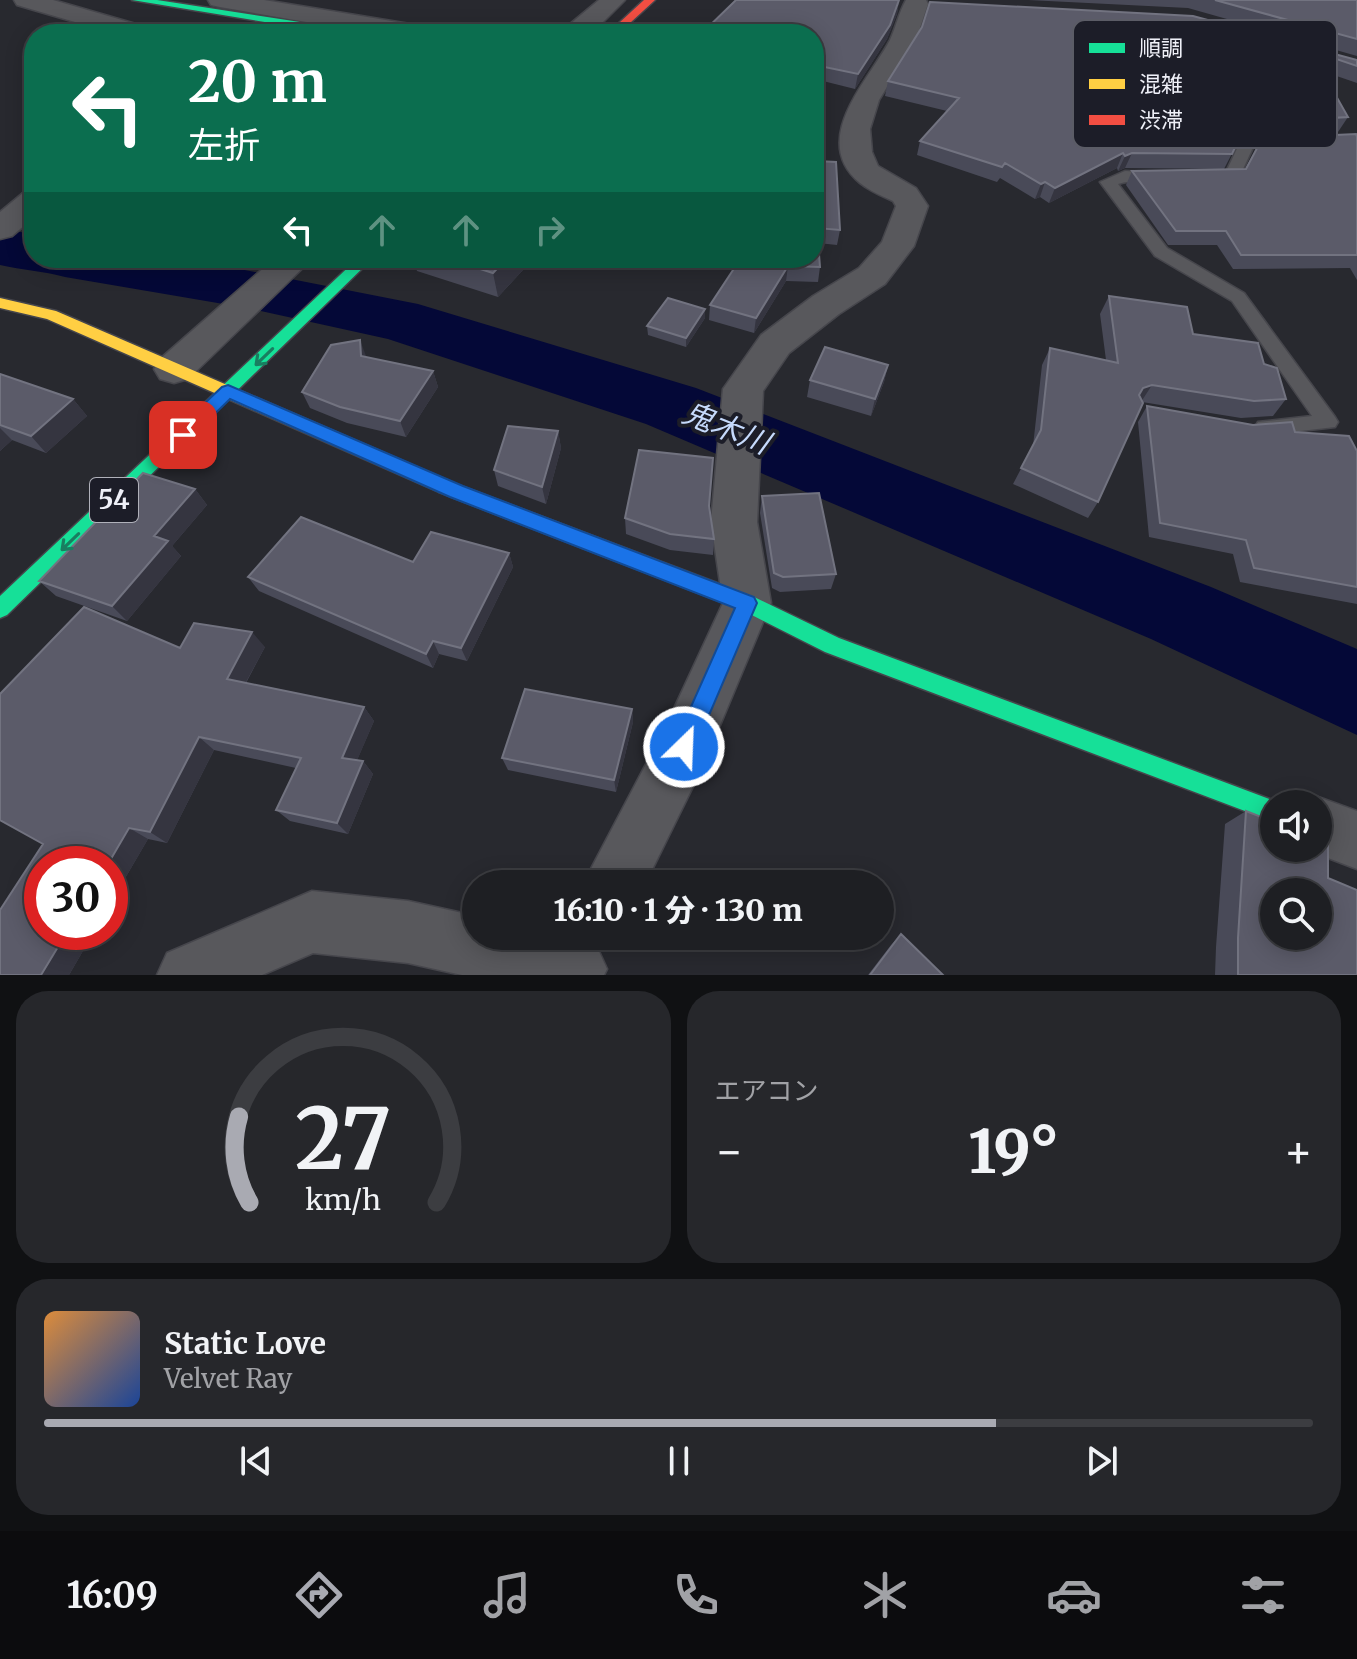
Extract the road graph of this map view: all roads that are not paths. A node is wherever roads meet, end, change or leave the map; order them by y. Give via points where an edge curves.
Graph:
1 (26, 0) edge
2 (117, 0) edge
3 (137, 0) edge
4 (220, 0) edge
5 (613, 0) edge
6 (632, 0) edge
7 (650, 0) edge
8 (1232, 0) edge
9 (916, 4) dead end
10 (1242, 20) edge
11 (276, 22) junction
12 (109, 24) edge
13 (195, 24) edge
14 (282, 24) edge
15 (290, 24) edge
16 (363, 24) edge
17 (588, 24) edge
18 (605, 24) edge
19 (623, 24) edge
20 (1245, 148) edge
21 (24, 209) edge
22 (0, 229) edge
23 (324, 270) edge
24 (0, 303) edge
25 (199, 378) junction
26 (228, 391) junction
27 (1241, 429) edge
28 (747, 603) junction
29 (0, 609) edge
30 (1260, 805) edge
31 (1332, 831) edge
32 (1357, 840) edge
33 (620, 870) edge
34 (579, 960) edge
35 (189, 975) edge

1 - 12 street
2 - 13 main road
3 - 11 main road
4 - 16 street
5 - 17 street
6 - 18 main road
7 - 19 main road
8 - 10 street
9 - 28 street via 903,40 865,100 855,129 864,170 905,195 912,206 897,246 872,276 775,344 743,389 734,522
11 - 14 main road
11 - 15 main road
20 - 27 lane via 1232,177 1125,176 1108,182 1161,252 1238,297 1328,422
21 - 22 street
23 - 25 street via 244,305
23 -> 26 main road, 54 via 300,322
24 - 25 main road via 51,315
25 - 26 main road
26 - 28 main road via 457,492
26 -> 29 main road, 54
28 - 30 main road via 832,645
28 - 33 street via 684,747
31 - 32 street
34 - 35 street via 312,922

